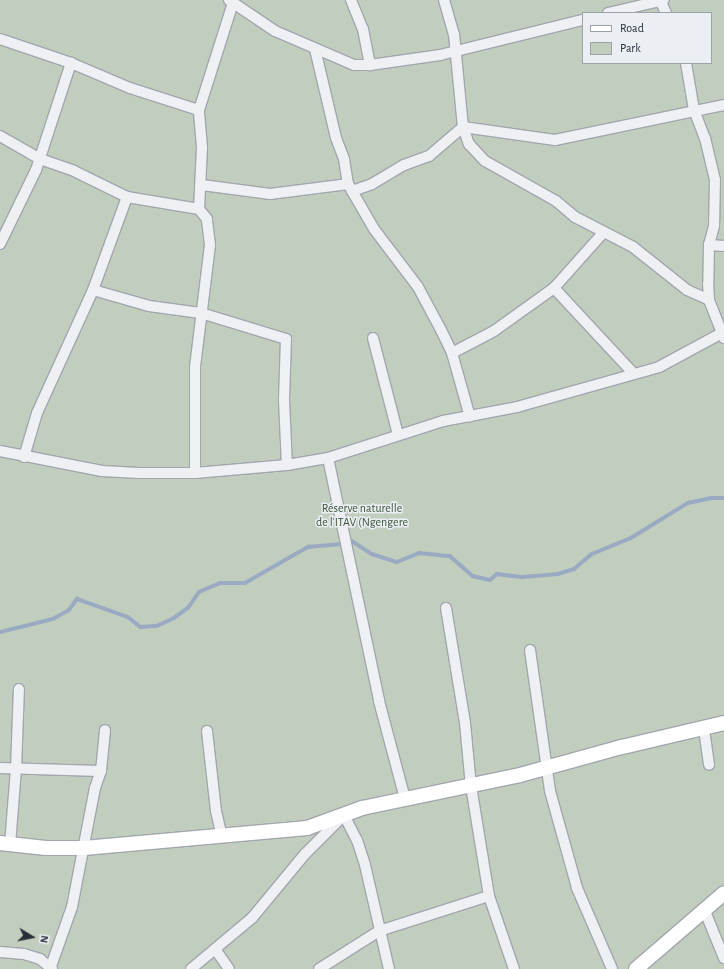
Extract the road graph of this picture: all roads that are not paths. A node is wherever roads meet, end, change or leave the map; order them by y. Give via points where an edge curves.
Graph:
1 (351, 0) edge
2 (444, 0) edge
3 (661, 0) edge
4 (231, 1) edge
5 (612, 12) edge
6 (666, 12) edge
7 (582, 20) edge
8 (0, 39) edge
9 (315, 49) junction
10 (454, 50) junction
11 (71, 63) junction
12 (686, 64) edge
13 (370, 65) junction
14 (724, 105) edge
15 (199, 110) junction
16 (694, 110) junction
17 (463, 127) junction
18 (0, 136) edge
19 (40, 159) junction
20 (202, 185) junction
21 (350, 187) junction
22 (128, 197) junction
23 (199, 209) junction
24 (603, 233) junction
25 (0, 244) edge
26 (709, 245) junction
27 (724, 246) edge
28 (554, 288) junction
29 (93, 290) junction
30 (709, 300) junction
31 (201, 313) junction
32 (723, 336) edge
33 (373, 338) dead end
34 (452, 353) junction
35 (634, 374) junction
36 (470, 417) junction
37 (398, 435) junction
38 (1, 455) edge
39 (24, 457) junction
40 (328, 458) junction
41 (288, 465) junction
42 (195, 473) junction
43 (446, 608) dead end
44 (530, 650) dead end
45 (19, 689) dead end
46 (724, 723) edge
47 (704, 729) junction
48 (105, 730) dead end
49 (207, 731) dead end
50 (709, 765) dead end
51 (0, 768) edge
52 (546, 768) junction
53 (16, 769) junction
54 (101, 771) junction
55 (471, 786) junction
56 (405, 798) junction
57 (344, 815) junction
58 (222, 837) junction
59 (5, 844) edge
60 (84, 848) junction
61 (724, 893) edge
62 (489, 896) junction
63 (704, 909) junction
64 (379, 931) junction
65 (215, 949) junction
66 (0, 952) edge
67 (724, 958) edge
68 (50, 969) edge
69 (191, 969) edge
70 (229, 969) edge
71 (319, 969) edge
72 (388, 969) edge
73 (514, 969) edge
74 (612, 969) edge
75 (636, 969) edge

1 - 13 street via 363,29
2 - 10 street via 454,34
3 - 5 street
3 - 6 street
4 - 9 street via 274,31
4 - 15 street
7 - 10 street
8 - 11 street
9 - 13 street via 354,65
9 - 21 street
10 - 13 street via 440,55
10 - 17 street
11 - 15 street via 130,88
11 - 19 street
12 - 16 street
14 - 16 street
15 - 20 street
16 - 17 street via 555,140
16 - 26 street via 705,138 715,180 714,226
17 - 21 street via 429,156 404,165 372,184
17 - 24 street via 469,144 485,161 556,201 575,217
18 - 19 street
19 - 22 street via 74,171
19 - 25 street
20 - 21 street via 270,194
20 - 23 street
21 - 34 street via 374,229 418,287
22 - 23 street
22 - 29 street
23 - 31 street via 207,218 210,231
24 - 28 street
24 - 30 street via 633,247 687,290
26 - 27 street
26 - 30 street
28 - 34 street via 494,331
28 - 35 street
29 - 31 street via 149,306
29 - 39 street via 37,413
30 - 32 street
31 - 41 street via 286,339 284,400
31 - 42 street via 195,367
32 - 35 street via 659,367
33 - 37 street
34 - 36 street
35 - 36 street via 517,407
36 - 37 street via 443,421
37 - 40 street
38 - 39 street
39 - 42 street via 102,471
40 - 41 street
40 - 56 street via 379,701
41 - 42 street
43 - 55 street via 465,723
44 - 52 street
45 - 53 street
46 - 47 street
47 - 50 street
47 - 52 street via 622,747
48 - 54 street
49 - 58 street via 216,811
51 - 53 street
52 - 55 street
52 - 74 street via 577,888
53 - 54 street
53 - 59 street
54 - 60 street via 95,788
55 - 56 street
55 - 62 street
56 - 57 street
57 - 58 street via 308,828
57 - 64 street via 357,840 365,865
57 - 65 street via 306,854 252,918
58 - 60 street
59 - 60 street
60 - 68 street via 72,907
61 - 63 street
62 - 64 street
62 - 73 street
63 - 67 street
63 - 75 street
64 - 71 street
64 - 72 street
65 - 69 street
65 - 70 street
66 - 68 street via 40,958

